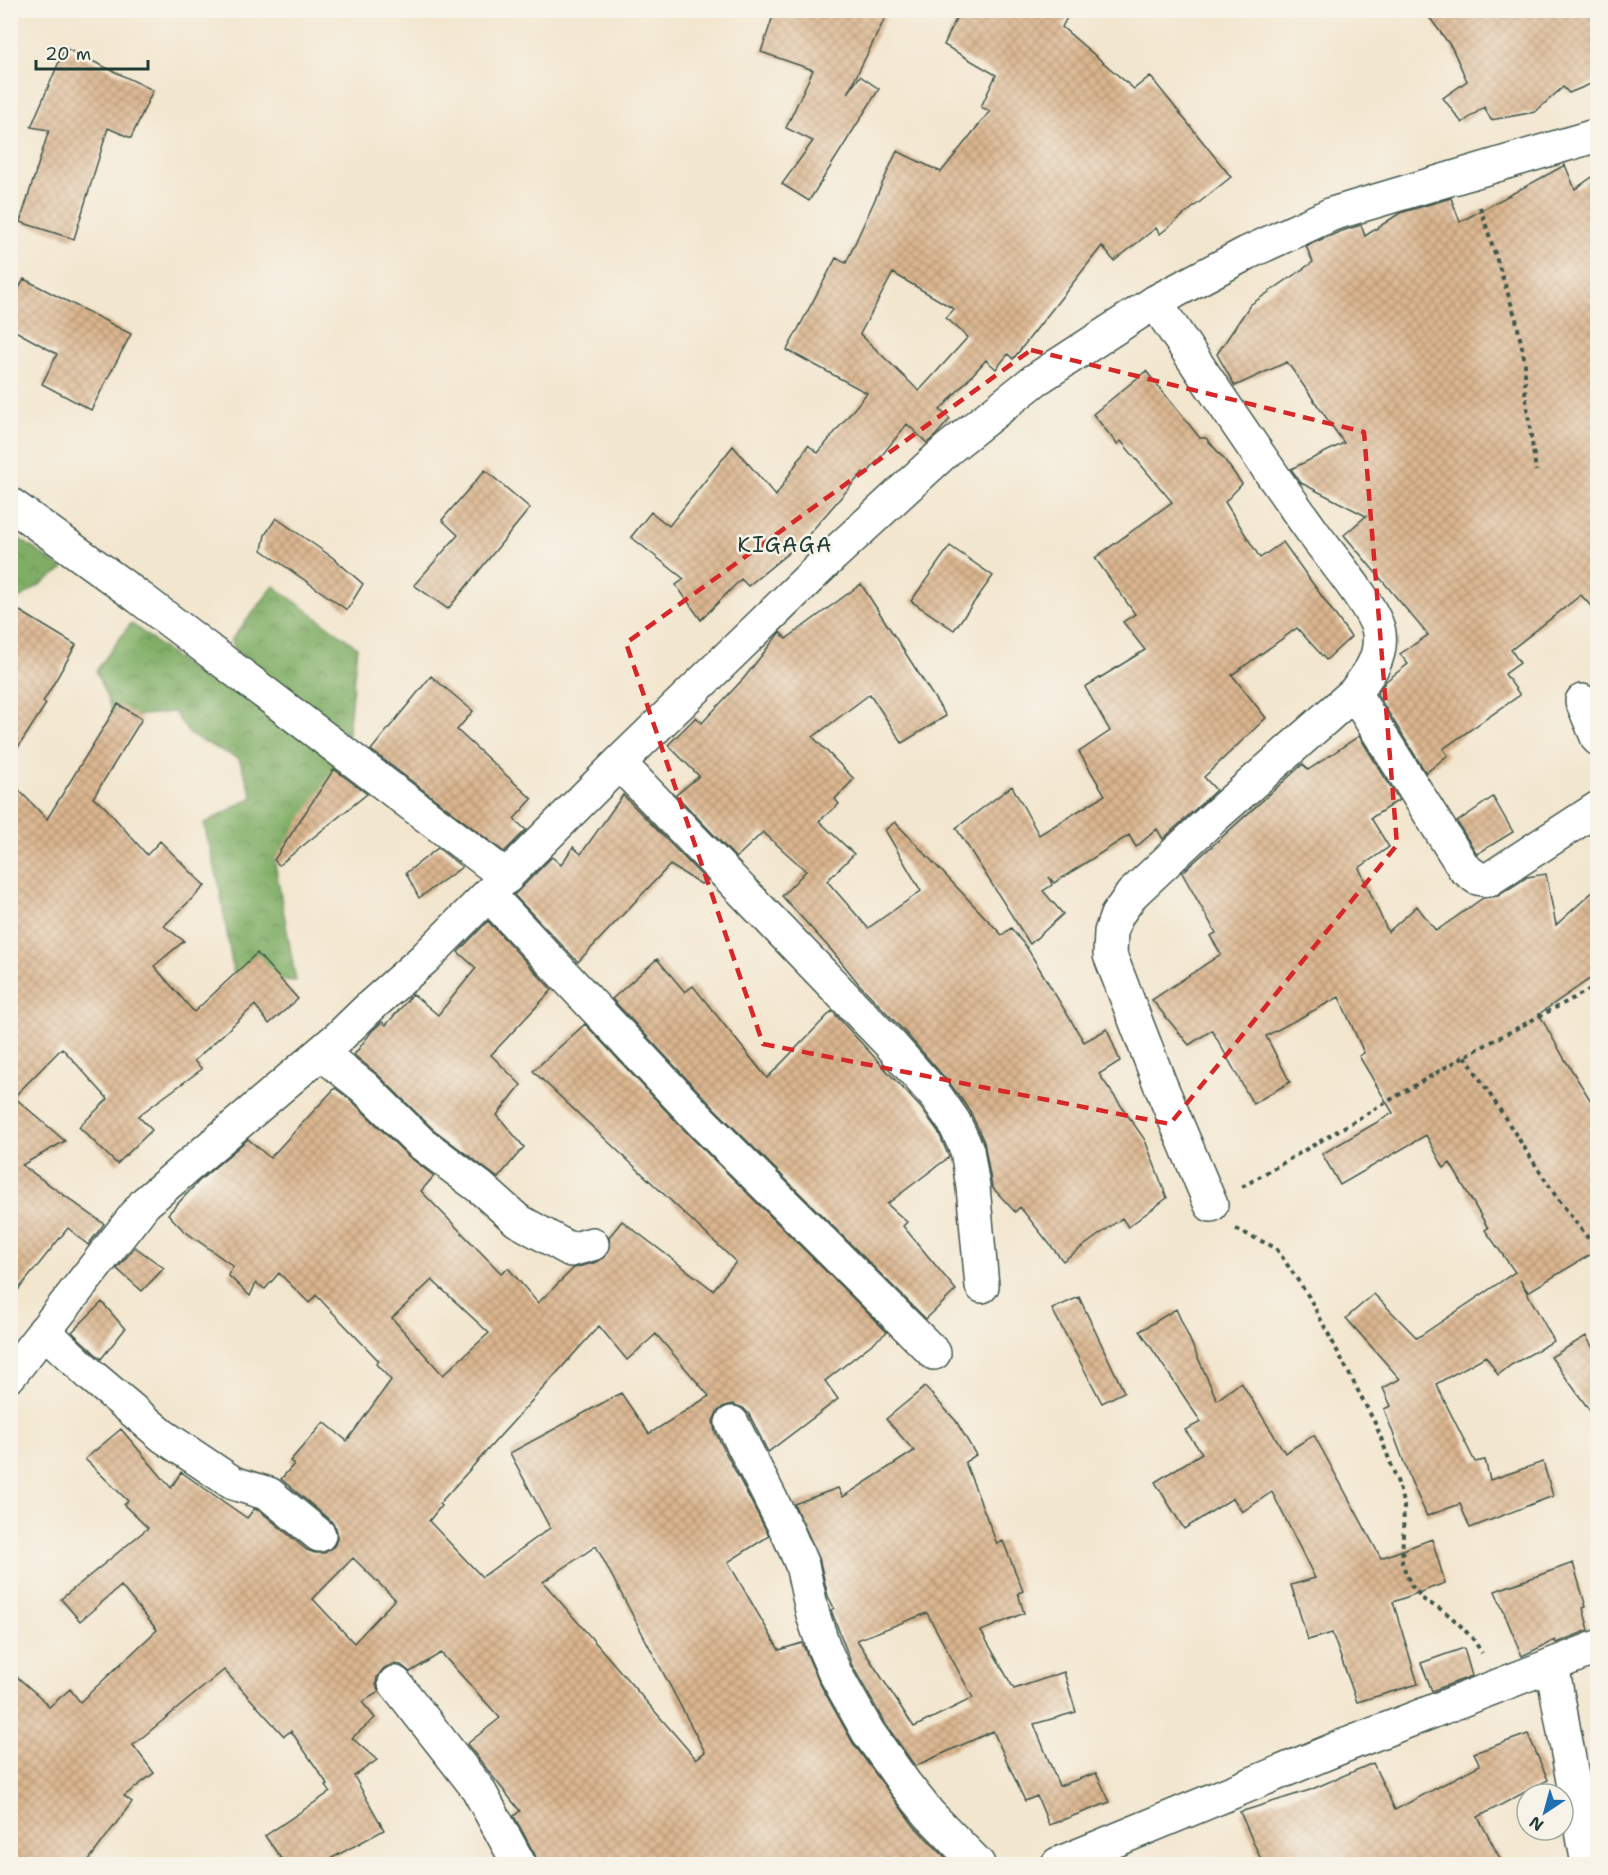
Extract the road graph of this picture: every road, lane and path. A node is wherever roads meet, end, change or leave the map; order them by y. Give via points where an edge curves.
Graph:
1 (1598, 135) edge
2 (1467, 172) junction
3 (1155, 302) junction
4 (1536, 471) dead end
5 (10, 504) edge
6 (1354, 693) junction
7 (1582, 701) dead end
8 (1598, 739) edge
9 (619, 763) junction
10 (1598, 808) edge
11 (498, 886) junction
12 (1598, 985) edge
13 (321, 1053) junction
14 (1465, 1056) junction
15 (1211, 1205) junction
16 (592, 1244) dead end
17 (1598, 1251) edge
18 (982, 1286) dead end
19 (44, 1331) junction
20 (934, 1353) dead end
21 (10, 1375) edge
22 (732, 1423) dead end
23 (319, 1535) dead end
24 (1598, 1647) edge
25 (1552, 1665) junction
26 (395, 1683) dead end
27 (1501, 1685) junction
28 (519, 1864) edge
29 (978, 1864) edge
30 (1058, 1864) edge
31 (1588, 1864) edge

1 - 2 street
2 - 3 street via 1332,214 1246,253
2 - 4 path via 1516,319 1525,362 1525,392
3 - 6 street via 1313,533 1370,609 1379,630 1380,653
3 - 9 street via 1035,380 948,449
5 - 11 street via 141,598
6 - 10 street via 1464,868 1477,878 1488,880
6 - 15 street via 1132,894 1111,932 1110,955
7 - 8 street
9 - 11 street
9 - 18 street via 936,1096 967,1149
11 - 13 street
11 - 20 street via 700,1121
12 - 14 path
13 - 16 street via 364,1087 420,1143 517,1220 571,1250
13 - 19 street via 145,1203
14 - 15 path
14 - 17 path via 1555,1195
15 - 27 path via 1224,1224 1276,1248 1309,1297 1376,1425 1397,1480 1404,1506 1402,1563 1411,1585 1473,1639
19 - 21 street
19 - 23 street via 163,1436 233,1483 269,1494
22 - 29 street via 802,1565 824,1648 868,1732 929,1814
24 - 25 street
25 - 27 street
25 - 31 street
26 - 28 street via 478,1789
27 - 30 street

